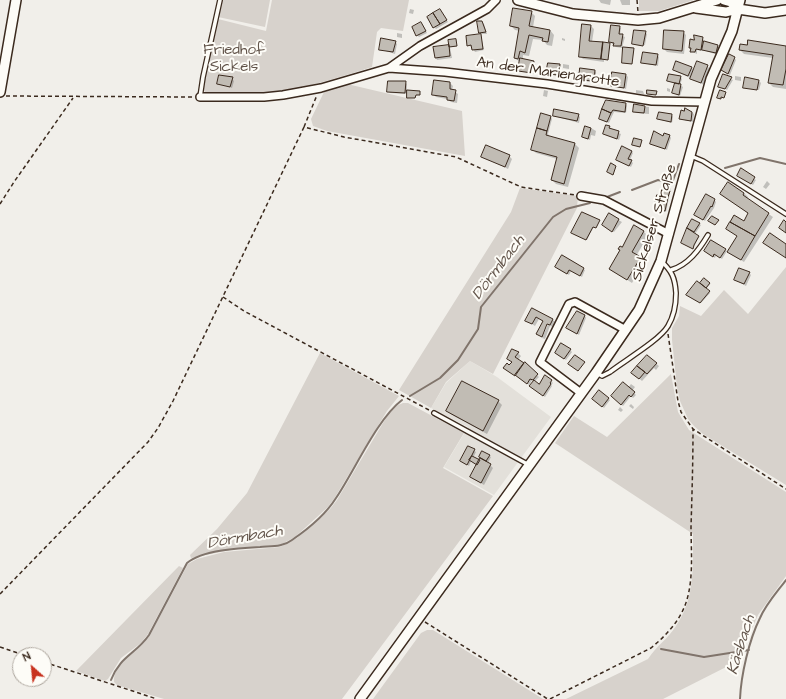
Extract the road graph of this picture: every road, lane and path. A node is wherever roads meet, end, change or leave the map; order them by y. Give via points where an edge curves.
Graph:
1 (16, 0) edge
2 (220, 0) edge
3 (496, 0) edge
4 (518, 0) edge
5 (637, 0) edge
6 (717, 0) edge
7 (724, 0) edge
8 (739, 4) edge
9 (696, 8) junction
10 (786, 10) edge
11 (638, 20) junction
12 (388, 68) junction
13 (321, 88) junction
14 (0, 92) edge
15 (0, 96) edge
16 (200, 97) junction
17 (73, 98) junction
18 (704, 102) junction
19 (304, 127) junction
20 (690, 156) junction
21 (581, 196) joint
22 (0, 204) edge
23 (786, 214) edge
24 (669, 234) junction
25 (708, 235) dead end
26 (661, 261) junction
27 (670, 270) junction
28 (223, 297) junction
29 (668, 327) junction
30 (626, 330) junction
31 (596, 373) junction
32 (581, 393) junction
33 (434, 413) joint
34 (693, 429) junction
35 (526, 469) junction
36 (786, 488) edge
37 (0, 594) edge
38 (418, 618) junction
39 (0, 647) edge
40 (12, 651) edge
41 (52, 665) edge
42 (157, 699) edge
43 (360, 699) edge
44 (550, 699) edge

1 - 14 main road
2 - 16 lane
3 - 12 street via 487,9 420,46
4 - 11 main road via 573,14
5 - 11 path
6 - 9 main road
7 - 8 main road
8 - 9 main road via 726,12
8 - 10 main road via 765,13
8 - 18 main road, Sickelser Straße via 732,32 711,79
9 - 11 main road via 659,18
12 - 13 street
12 - 18 street, An der Mariengrotte via 547,84 652,101
13 - 16 street via 264,97
13 - 19 path
15 - 17 path
16 - 17 path
17 - 22 path
18 - 20 main road, Sickelser Straße
19 - 21 path via 344,137 456,157 521,186
19 - 28 path
20 - 23 lane via 703,161
20 - 24 main road, Sickelser Straße
21 - 24 street via 604,200
24 - 26 main road, Sickelser Straße
25 - 27 lane via 697,252 680,268
26 - 27 lane
26 - 30 main road, Sickelser Straße via 647,295
27 - 29 lane via 676,304
28 - 33 path via 244,311
28 - 37 path via 158,428 126,465
29 - 31 lane via 610,372 602,376
29 - 34 path via 678,401
30 - 31 main road, Sickelser Straße
30 - 32 street via 575,302 569,304 540,362
31 - 32 main road, Sickelser Straße
32 - 35 main road, Sickelser Straße
33 - 35 lane
34 - 36 path
34 - 44 path via 690,568 682,613 664,637 651,648
35 - 38 main road, Sickelser Straße
38 - 43 main road, Sickelser Straße
38 - 44 path
39 - 40 path
41 - 42 path

